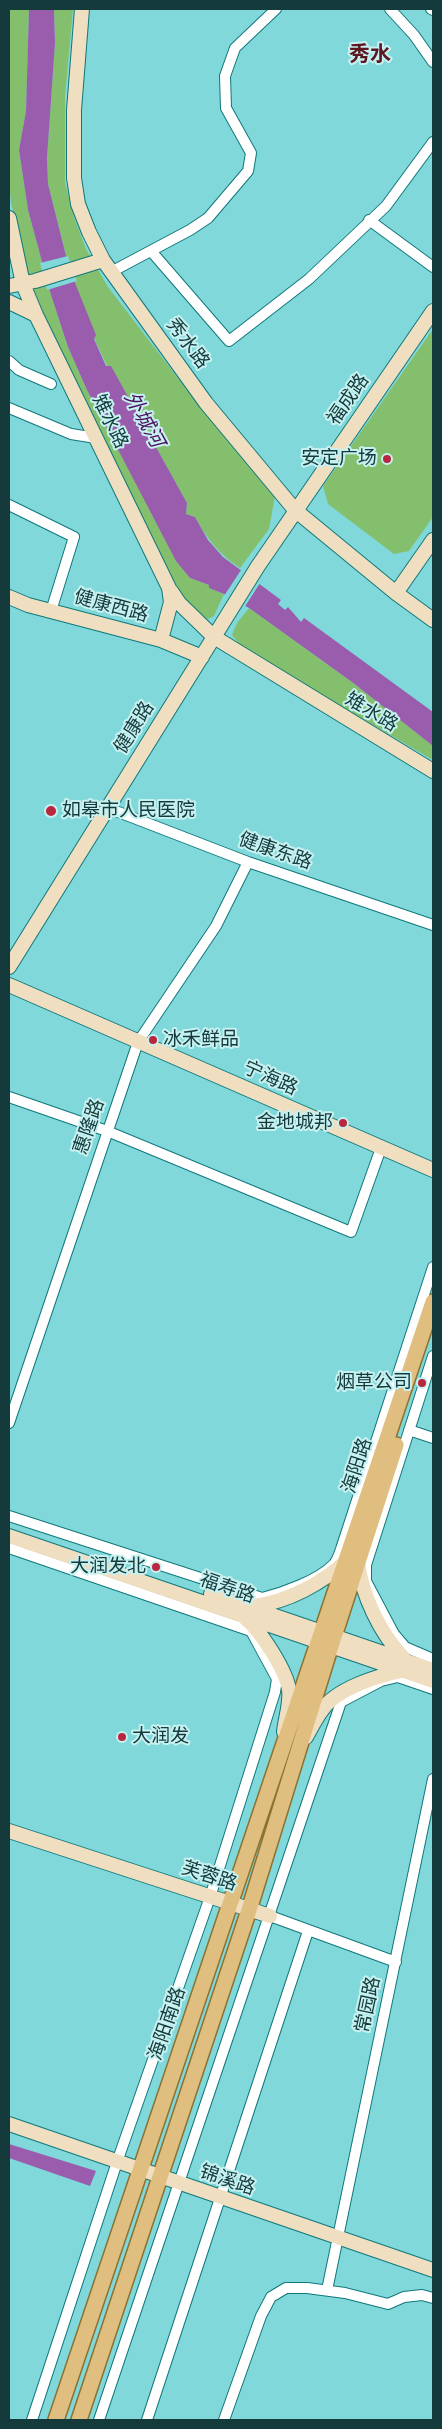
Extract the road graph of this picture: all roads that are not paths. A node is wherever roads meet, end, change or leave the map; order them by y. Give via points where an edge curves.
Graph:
1 (82, 9) edge
2 (276, 9) edge
3 (390, 9) edge
4 (433, 62) edge
5 (433, 142) edge
6 (9, 218) edge
7 (369, 220) junction
8 (151, 251) junction
9 (103, 260) junction
10 (433, 266) edge
11 (111, 272) junction
12 (29, 283) junction
13 (9, 286) edge
14 (9, 302) edge
15 (433, 311) edge
16 (36, 315) junction
17 (9, 362) edge
18 (51, 384) dead end
19 (10, 411) edge
20 (96, 438) junction
21 (9, 505) edge
22 (295, 510) junction
23 (433, 540) edge
24 (169, 588) junction
25 (396, 593) junction
26 (9, 597) edge
27 (51, 611) junction
28 (433, 620) edge
29 (214, 636) junction
30 (161, 640) junction
31 (202, 657) junction
32 (433, 771) edge
33 (108, 808) junction
34 (248, 862) junction
35 (433, 925) edge
36 (9, 967) edge
37 (9, 985) edge
38 (138, 1042) junction
39 (9, 1097) edge
40 (107, 1130) junction
41 (381, 1148) junction
42 (433, 1170) edge
43 (433, 1267) edge
44 (433, 1302) edge
45 (433, 1332) edge
46 (433, 1356) edge
47 (9, 1423) edge
48 (409, 1430) junction
49 (433, 1438) edge
50 (9, 1516) edge
51 (9, 1527) edge
52 (9, 1536) edge
53 (9, 1548) edge
54 (353, 1561) junction
55 (245, 1610) junction
56 (327, 1638) junction
57 (433, 1659) edge
58 (404, 1665) junction
59 (433, 1670) edge
60 (433, 1681) edge
61 (433, 1689) edge
62 (290, 1752) junction
63 (433, 1779) edge
64 (9, 1831) edge
65 (210, 1897) junction
66 (230, 1904) junction
67 (249, 1910) junction
68 (270, 1916) junction
69 (308, 1931) junction
70 (396, 1962) junction
71 (9, 2124) edge
72 (117, 2162) junction
73 (139, 2170) junction
74 (158, 2177) junction
75 (179, 2184) junction
76 (219, 2198) junction
77 (338, 2239) junction
78 (433, 2270) edge
79 (327, 2290) junction
80 (433, 2298) edge
81 (32, 2420) edge
82 (56, 2420) edge
83 (79, 2420) edge
84 (100, 2420) edge
85 (147, 2420) edge
86 (224, 2420) edge

1 - 9 street, 秀水路 via 74,110 74,178 78,204
2 - 8 street via 235,48 224,76 226,108 251,153 248,171 208,218
3 - 4 street
5 - 7 street via 386,206
6 - 12 street, 雉水路
7 - 8 street via 309,280 229,341
7 - 10 street
8 - 11 street
9 - 11 street, 秀水路
9 - 12 street
11 - 22 street, 秀水路 via 206,403
12 - 13 street
12 - 16 street, 雉水路
14 - 16 street
15 - 22 street, 福成路
16 - 20 street, 雉水路
17 - 18 street
19 - 20 street via 71,434
20 - 24 street, 雉水路
21 - 27 street via 74,537
22 - 25 street, 秀水路
22 - 29 street, 健康路
23 - 25 street
24 - 29 street, 雉水路 via 179,603
24 - 30 street, 雉水路 via 171,602
25 - 28 street, 秀水路
26 - 27 street, 健康西路
27 - 30 street, 健康西路
29 - 31 street, 健康路
29 - 32 street, 雉水路
30 - 31 street, 健康西路
31 - 33 street, 健康路
33 - 34 street, 健康东路
33 - 36 street, 健康路
34 - 35 street, 健康东路
34 - 38 street, 惠隆路 via 216,926
37 - 38 street, 宁海路
38 - 40 street, 惠隆路
38 - 41 street, 宁海路
39 - 40 street
40 - 41 street via 351,1232
40 - 47 street, 惠隆路
41 - 42 street, 宁海路
43 - 50 street via 342,1546 335,1563 324,1572 282,1593 262,1598
44 - 54 main road, 海阳路
45 - 54 main road, 海阳路
46 - 48 street
48 - 49 street
48 - 57 street via 366,1565 366,1581 394,1634 404,1646
51 - 55 street, 福寿路
52 - 55 street, 福寿路
53 - 65 street via 252,1631 276,1679 275,1692
54 - 55 street via 272,1604
54 - 56 main road, 海阳路
54 - 58 street via 361,1584
55 - 56 street, 福寿路
55 - 62 street via 267,1643 289,1690
56 - 58 street, 福寿路
56 - 62 main road, 海阳南路
58 - 59 street, 福寿路
58 - 60 street, 福寿路
58 - 62 street via 339,1695 322,1708
61 - 68 street via 398,1677 381,1681 341,1702
62 - 66 main road, 海阳南路
62 - 67 main road, 海阳南路
63 - 70 street, 常园路
64 - 65 street, 芙蓉路
65 - 66 street, 芙蓉路
65 - 72 street
66 - 67 street, 芙蓉路
66 - 73 main road, 海阳南路
67 - 68 street, 芙蓉路
67 - 74 main road, 海阳南路
68 - 69 street, 芙蓉路
68 - 75 street
69 - 70 street, 芙蓉路
69 - 76 street
70 - 77 street, 常园路
71 - 72 street, 锦溪路
72 - 73 street, 锦溪路
72 - 81 street
73 - 74 street, 锦溪路
73 - 82 main road, 海阳南路
74 - 75 street, 锦溪路
74 - 83 main road, 海阳南路
75 - 76 street, 锦溪路
75 - 84 street
76 - 77 street, 锦溪路
76 - 85 street
77 - 78 street, 锦溪路
77 - 79 street, 常园路
79 - 80 street via 388,2304 422,2295
79 - 86 street via 286,2288 271,2296

